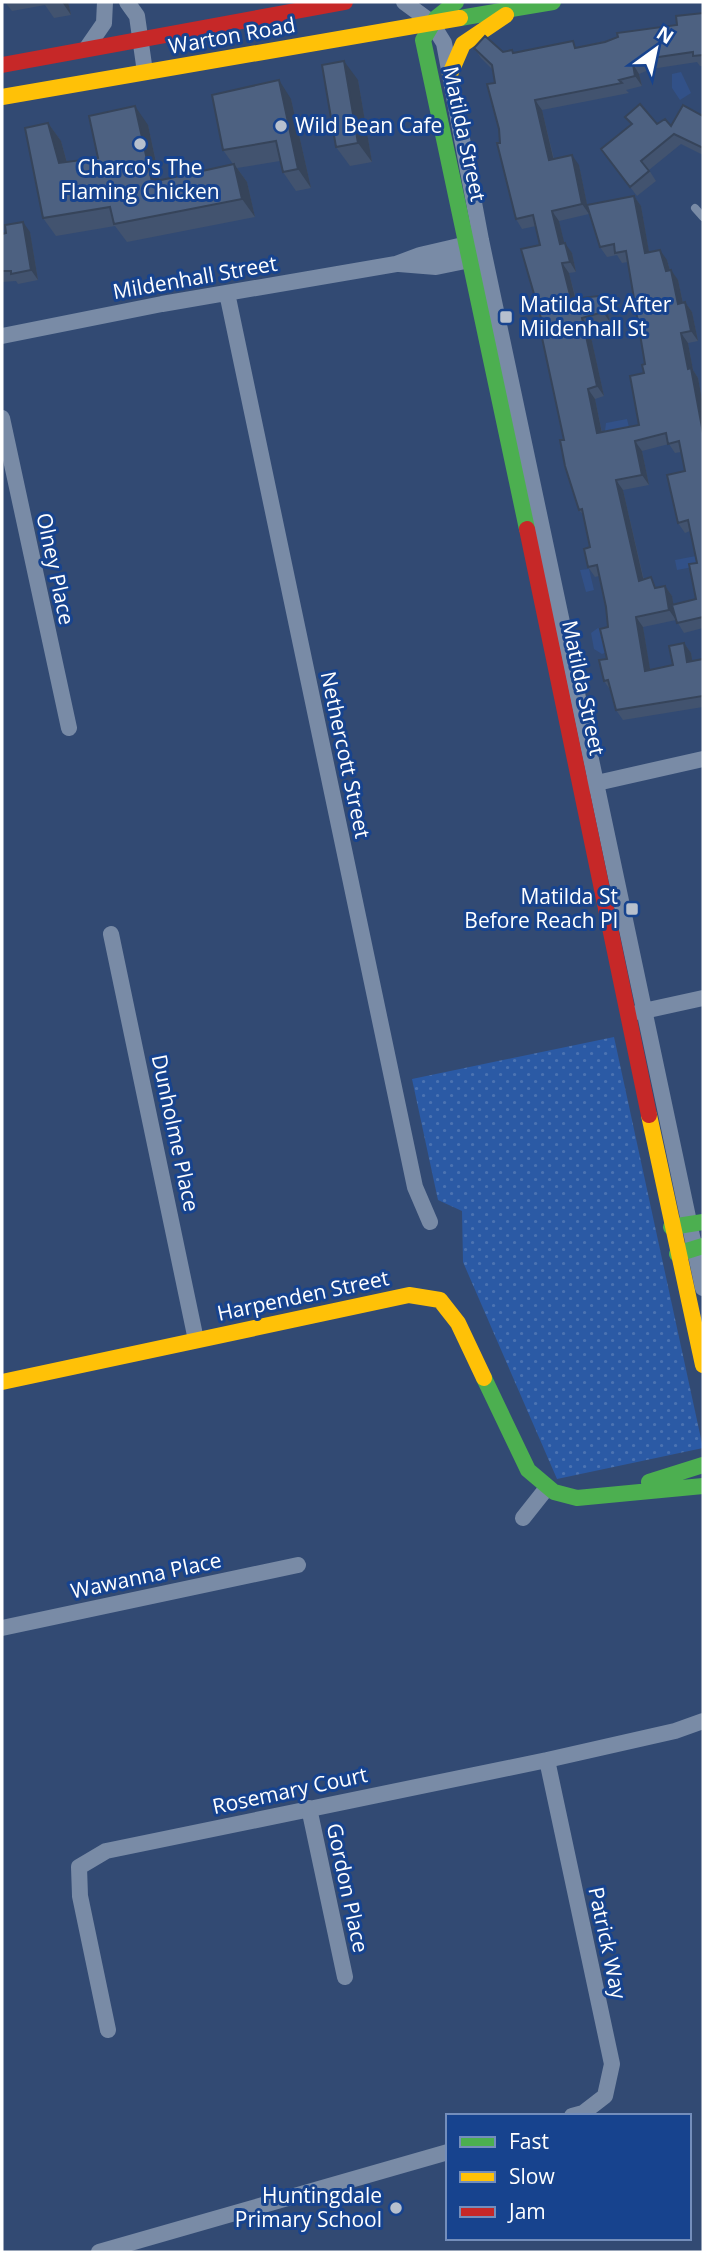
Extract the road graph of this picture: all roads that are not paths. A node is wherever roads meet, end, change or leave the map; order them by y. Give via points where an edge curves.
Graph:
1 (105, 2) edge
2 (127, 2) edge
3 (345, 2) edge
4 (404, 2) edge
5 (456, 2) edge
6 (553, 2) edge
7 (519, 7) junction
8 (431, 22) junction
9 (181, 32) junction
10 (141, 39) junction
11 (86, 50) junction
12 (53, 56) junction
13 (2, 65) edge
14 (187, 65) junction
15 (145, 72) junction
16 (450, 74) junction
17 (60, 87) junction
18 (2, 97) edge
19 (695, 208) dead end
20 (703, 217) edge
21 (475, 250) junction
22 (227, 293) junction
23 (2, 336) edge
24 (2, 418) edge
25 (69, 728) dead end
26 (703, 759) edge
27 (590, 785) junction
28 (111, 934) dead end
29 (703, 998) edge
30 (646, 1010) junction
31 (629, 1014) junction
32 (430, 1222) dead end
33 (696, 1223) edge
34 (671, 1227) junction
35 (699, 1248) edge
36 (677, 1254) junction
37 (703, 1288) edge
38 (197, 1340) junction
39 (703, 1365) edge
40 (2, 1382) edge
41 (703, 1465) edge
42 (703, 1486) edge
43 (546, 1489) junction
44 (634, 1491) junction
45 (523, 1518) dead end
46 (298, 1565) dead end
47 (2, 1628) edge
48 (703, 1721) edge
49 (703, 1729) edge
50 (675, 1731) junction
51 (547, 1760) junction
52 (309, 1808) junction
53 (345, 1977) dead end
54 (108, 2030) dead end
55 (579, 2114) edge
56 (446, 2153) edge
57 (99, 2252) edge

1 - 11 street via 104,23
2 - 10 street via 137,16
3 - 9 street, Warton Road
4 - 8 street, Matilda Street
5 - 8 street
6 - 7 street, Warton Road
7 - 8 street, Warton Road
7 - 16 street via 463,42 455,51
8 - 14 street, Warton Road
8 - 16 street, Matilda Street via 444,43
8 - 21 street, Matilda Street via 422,40
9 - 10 street, Warton Road
9 - 14 street
10 - 11 street, Warton Road
10 - 15 street
11 - 12 street, Warton Road
12 - 13 street, Warton Road
12 - 17 street
14 - 15 street, Warton Road
15 - 17 street, Warton Road
16 - 21 street, Matilda Street
17 - 18 street, Warton Road
19 - 20 lane
21 - 22 street, Mildenhall Street via 436,267 396,264
21 - 27 street, Matilda Street
22 - 23 street, Mildenhall Street
22 - 32 street, Nethercott Street via 412,1173
24 - 25 street, Olney Place
26 - 27 street
27 - 30 street, Matilda Street
27 - 31 street, Matilda Street
28 - 38 street, Dunholme Place
29 - 30 street
30 - 31 street
30 - 33 street, Matilda Street
31 - 34 street, Matilda Street
33 - 34 street
33 - 35 street, Matilda Street
34 - 36 street, Matilda Street
35 - 36 street
35 - 37 street, Matilda Street
36 - 39 street, Matilda Street
38 - 40 street, Harpenden Street
38 - 43 street, Harpenden Street via 409,1295 440,1300 458,1323 528,1470
41 - 44 street
42 - 44 street
43 - 44 street via 594,1499
43 - 45 street
46 - 47 street, Wawanna Place
48 - 50 street, Rosemary Court
49 - 50 street, Rosemary Court
50 - 51 street, Rosemary Court
51 - 52 street, Rosemary Court
51 - 55 street, Patrick Way via 612,2064 605,2096
52 - 53 street, Gordon Place
52 - 54 street, Rosemary Court via 106,1851 79,1867 80,1896
56 - 57 street

